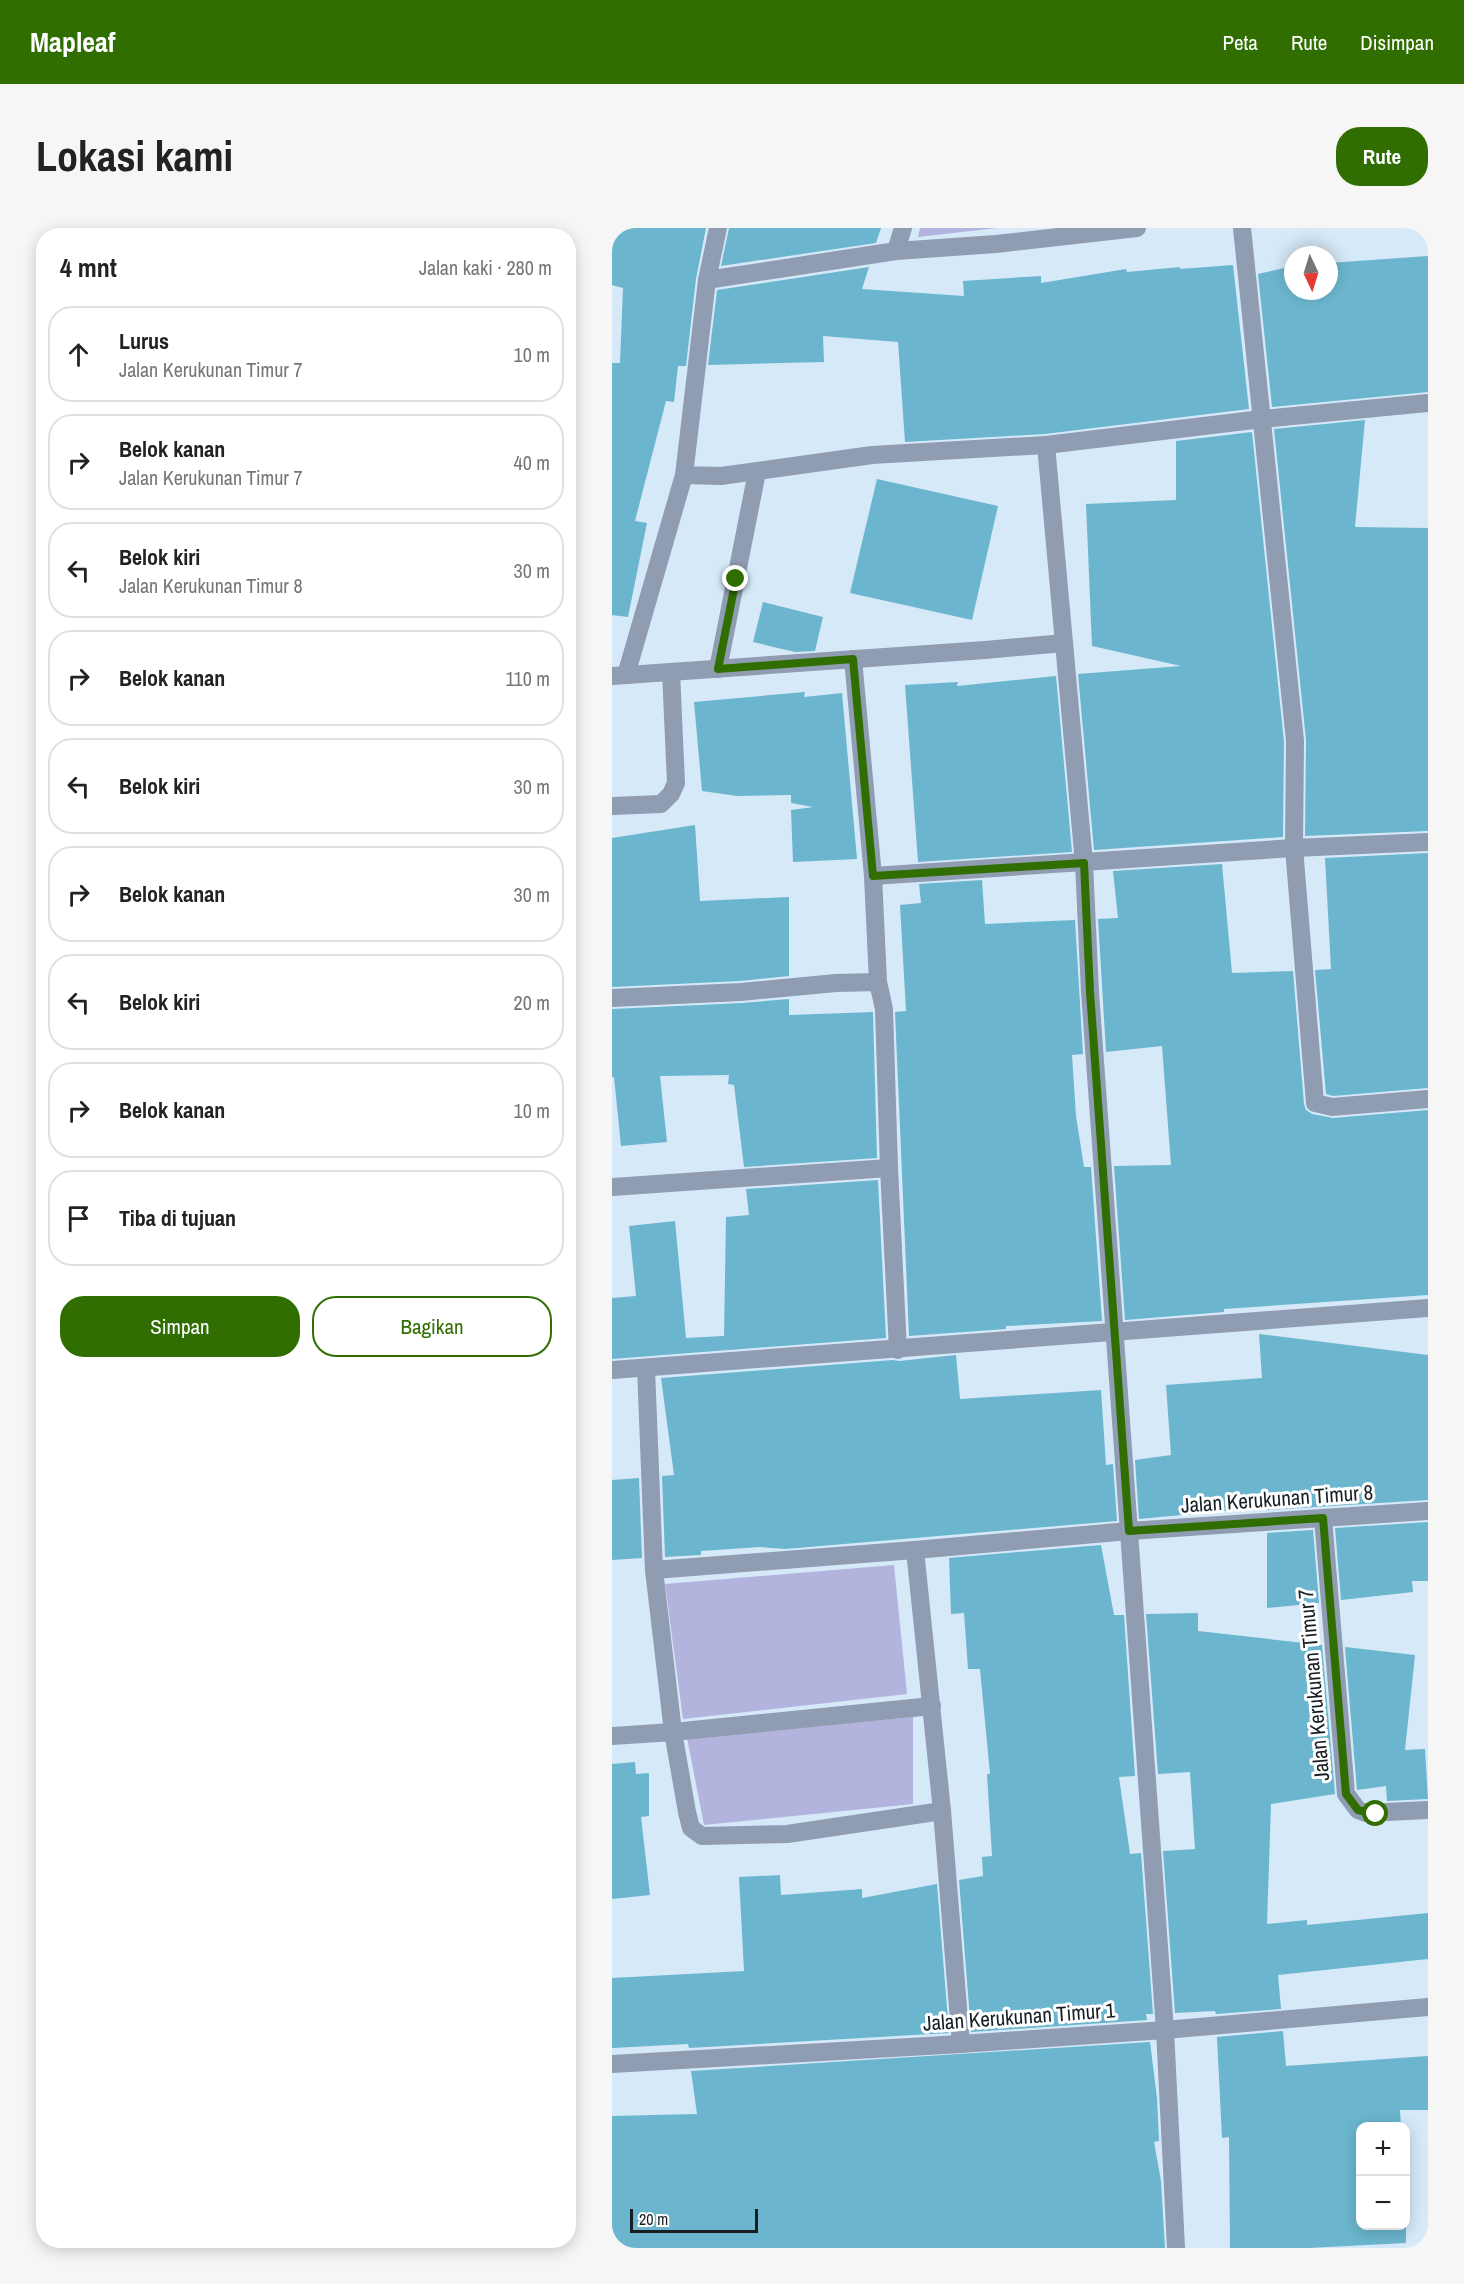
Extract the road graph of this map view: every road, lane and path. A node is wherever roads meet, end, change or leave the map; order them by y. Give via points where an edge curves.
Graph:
1 (718, 228) edge
2 (903, 228) edge
3 (1137, 228) edge
4 (1242, 228) edge
5 (896, 251) junction
6 (707, 280) junction
7 (1428, 403) edge
8 (1262, 419) junction
9 (1046, 445) junction
10 (757, 472) junction
11 (684, 475) junction
12 (1064, 643) junction
13 (853, 659) junction
14 (718, 669) junction
15 (671, 672) junction
16 (619, 676) edge
17 (612, 806) edge
18 (1428, 842) edge
19 (1294, 848) junction
20 (1084, 863) junction
21 (873, 876) junction
22 (878, 982) junction
23 (612, 998) edge
24 (1428, 1099) edge
25 (889, 1168) junction
26 (612, 1187) edge
27 (1428, 1308) edge
28 (1114, 1333) junction
29 (898, 1350) junction
30 (646, 1368) junction
31 (612, 1370) edge
32 (1428, 1511) edge
33 (1323, 1518) junction
34 (1129, 1531) junction
35 (915, 1550) junction
36 (654, 1570) junction
37 (932, 1707) junction
38 (673, 1732) junction
39 (612, 1736) edge
40 (1428, 1810) edge
41 (942, 1811) junction
42 (1428, 2007) edge
43 (1166, 2030) junction
44 (961, 2044) junction
45 (612, 2064) edge
46 (1176, 2248) edge

1 - 6 street
2 - 5 street
3 - 5 street
4 - 8 street
5 - 6 street
6 - 11 street
7 - 8 street
8 - 9 street
8 - 19 street via 1295,741
9 - 10 street via 872,455
9 - 12 street
10 - 11 street
10 - 14 street
11 - 16 street
12 - 13 street
12 - 20 street
13 - 14 street
13 - 21 street
14 - 15 street
15 - 16 street
15 - 17 street via 676,783 661,804
18 - 19 street
19 - 20 street
19 - 24 street via 1315,1103 1332,1107
20 - 21 street
20 - 28 street
21 - 22 street
22 - 23 street
22 - 25 street via 884,1010
25 - 26 street
25 - 29 street
27 - 28 street
28 - 29 street
28 - 34 street
29 - 30 street
30 - 31 street
30 - 36 street
32 - 33 street, Jalan Kerukunan Timur 8
33 - 34 street, Jalan Kerukunan Timur 8
33 - 40 street, Jalan Kerukunan Timur 7 via 1346,1794 1358,1810 1366,1813
34 - 35 street, Jalan Kerukunan Timur 8
34 - 43 street
35 - 36 street, Jalan Kerukunan Timur 8
35 - 37 street
36 - 38 street
37 - 38 street
37 - 41 street
38 - 39 street
38 - 41 street via 689,1820 702,1836 787,1834
41 - 44 street
42 - 43 street, Jalan Kerukunan Timur 1
43 - 44 street, Jalan Kerukunan Timur 1
43 - 46 street
44 - 45 street, Jalan Kerukunan Timur 1

